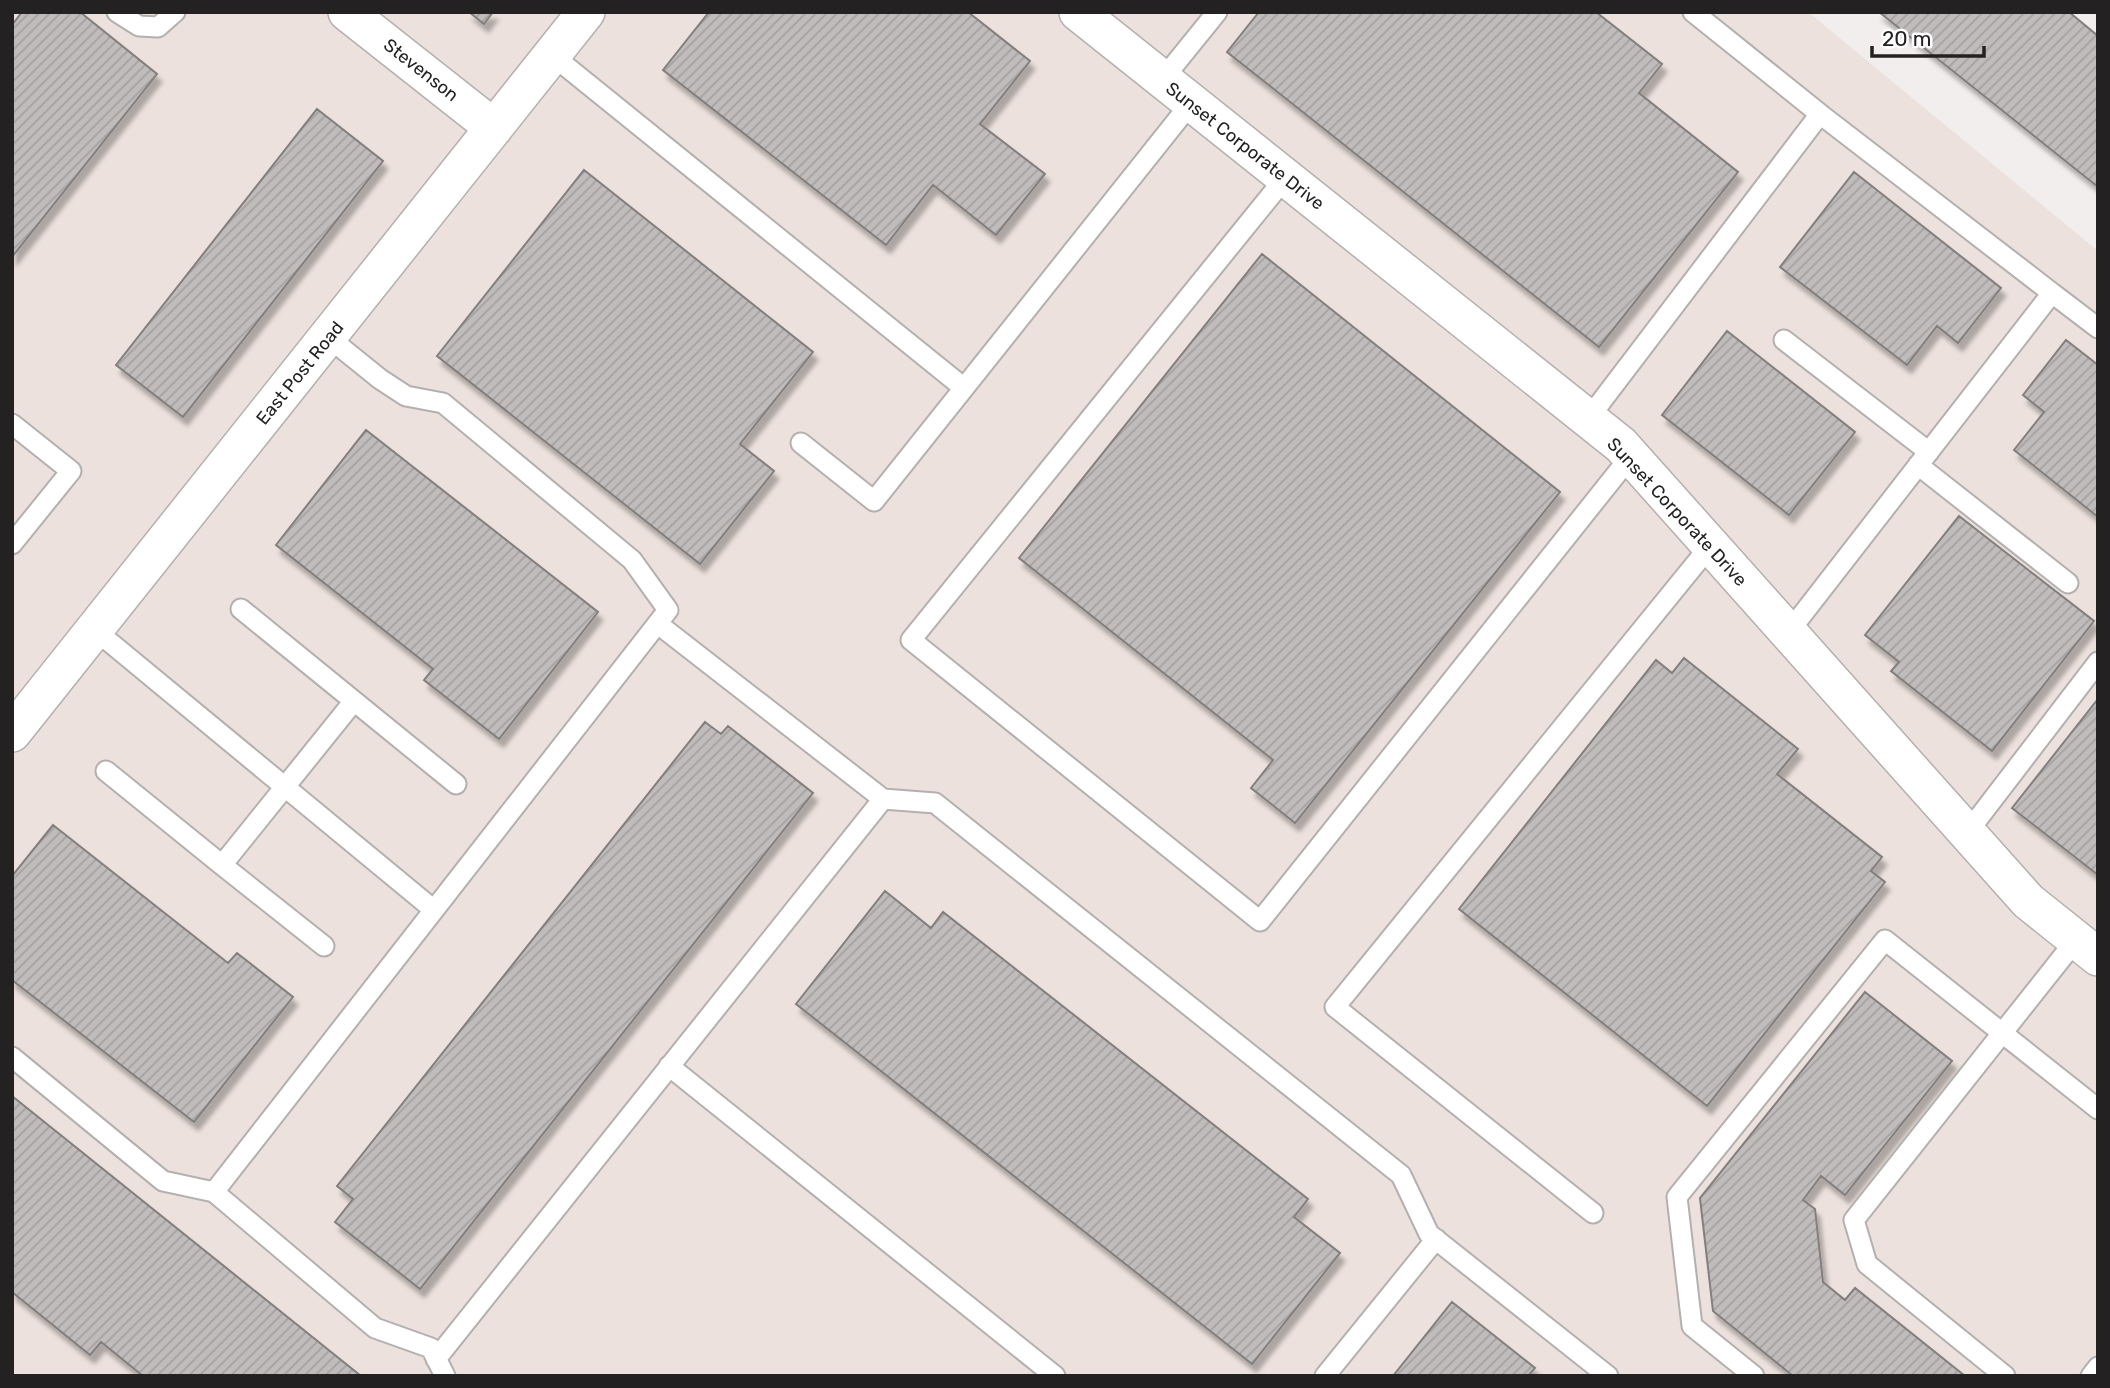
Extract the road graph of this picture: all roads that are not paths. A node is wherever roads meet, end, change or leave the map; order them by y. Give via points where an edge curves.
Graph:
1 (117, 12) edge
2 (175, 12) edge
3 (347, 12) edge
4 (586, 12) edge
5 (1078, 12) edge
6 (1217, 12) edge
7 (1693, 12) edge
8 (552, 55) junction
9 (1162, 80) junction
10 (1191, 103) junction
11 (1820, 114) junction
12 (494, 128) junction
13 (1285, 178) junction
14 (2052, 293) junction
15 (2098, 328) edge
16 (328, 337) junction
17 (1784, 340) dead end
18 (964, 388) junction
19 (1588, 419) junction
20 (12, 424) edge
21 (802, 443) dead end
22 (1630, 457) junction
23 (1923, 459) junction
24 (12, 544) edge
25 (1710, 546) junction
26 (2068, 583) dead end
27 (241, 609) dead end
28 (658, 624) junction
29 (95, 630) junction
30 (1788, 633) junction
31 (2098, 662) edge
32 (354, 701) junction
33 (13, 731) edge
34 (106, 771) dead end
35 (456, 784) dead end
36 (286, 786) junction
37 (883, 799) junction
38 (1968, 833) junction
39 (222, 865) junction
40 (434, 909) junction
41 (324, 946) dead end
42 (2087, 949) edge
43 (2003, 1033) junction
44 (12, 1057) edge
45 (669, 1066) junction
46 (2098, 1109) edge
47 (214, 1192) junction
48 (1593, 1213) dead end
49 (1436, 1239) junction
50 (441, 1367) edge
51 (2098, 1367) edge
52 (1055, 1376) edge
53 (1325, 1376) edge
54 (1608, 1376) edge
55 (1754, 1376) edge
56 (2006, 1376) edge
57 (2091, 1376) edge

1 - 2 lane via 139,26 158,27
3 - 12 street, Stevenson
4 - 8 street, East Post Road
5 - 9 street, Sunset Corporate Drive
6 - 9 lane
7 - 11 lane
8 - 12 street, East Post Road
8 - 18 lane
9 - 10 street, Sunset Corporate Drive
10 - 13 street, Sunset Corporate Drive
10 - 18 lane
11 - 14 lane
11 - 19 lane
12 - 16 street, East Post Road
13 - 19 street, Sunset Corporate Drive
13 - 22 lane via 911,640 1260,920
14 - 15 lane
14 - 23 lane
16 - 28 lane via 406,396 443,403 632,560 668,610
16 - 29 street, East Post Road
17 - 23 lane
18 - 21 lane via 874,501
19 - 22 street, Sunset Corporate Drive
20 - 24 lane via 71,471
22 - 25 street, Sunset Corporate Drive
23 - 26 lane
23 - 30 lane
25 - 30 street, Sunset Corporate Drive
25 - 48 lane via 1335,1007
27 - 32 lane
28 - 37 lane
28 - 40 lane
29 - 33 street, East Post Road
29 - 36 lane
30 - 38 street, Sunset Corporate Drive
31 - 38 lane
32 - 35 lane
32 - 36 lane
34 - 39 lane
36 - 39 lane
36 - 40 lane
37 - 45 lane
37 - 49 lane via 935,803 1401,1175 1429,1234
38 - 42 street, Sunset Corporate Drive via 2028,901
39 - 41 lane
40 - 47 lane
42 - 43 lane
43 - 46 lane
43 - 55 lane via 1885,940 1677,1197 1692,1325
43 - 56 lane via 1854,1220 1867,1264
44 - 47 lane via 163,1181
45 - 50 lane
45 - 52 lane
47 - 50 lane via 375,1328 431,1348
49 - 53 lane
49 - 54 lane
51 - 57 lane

